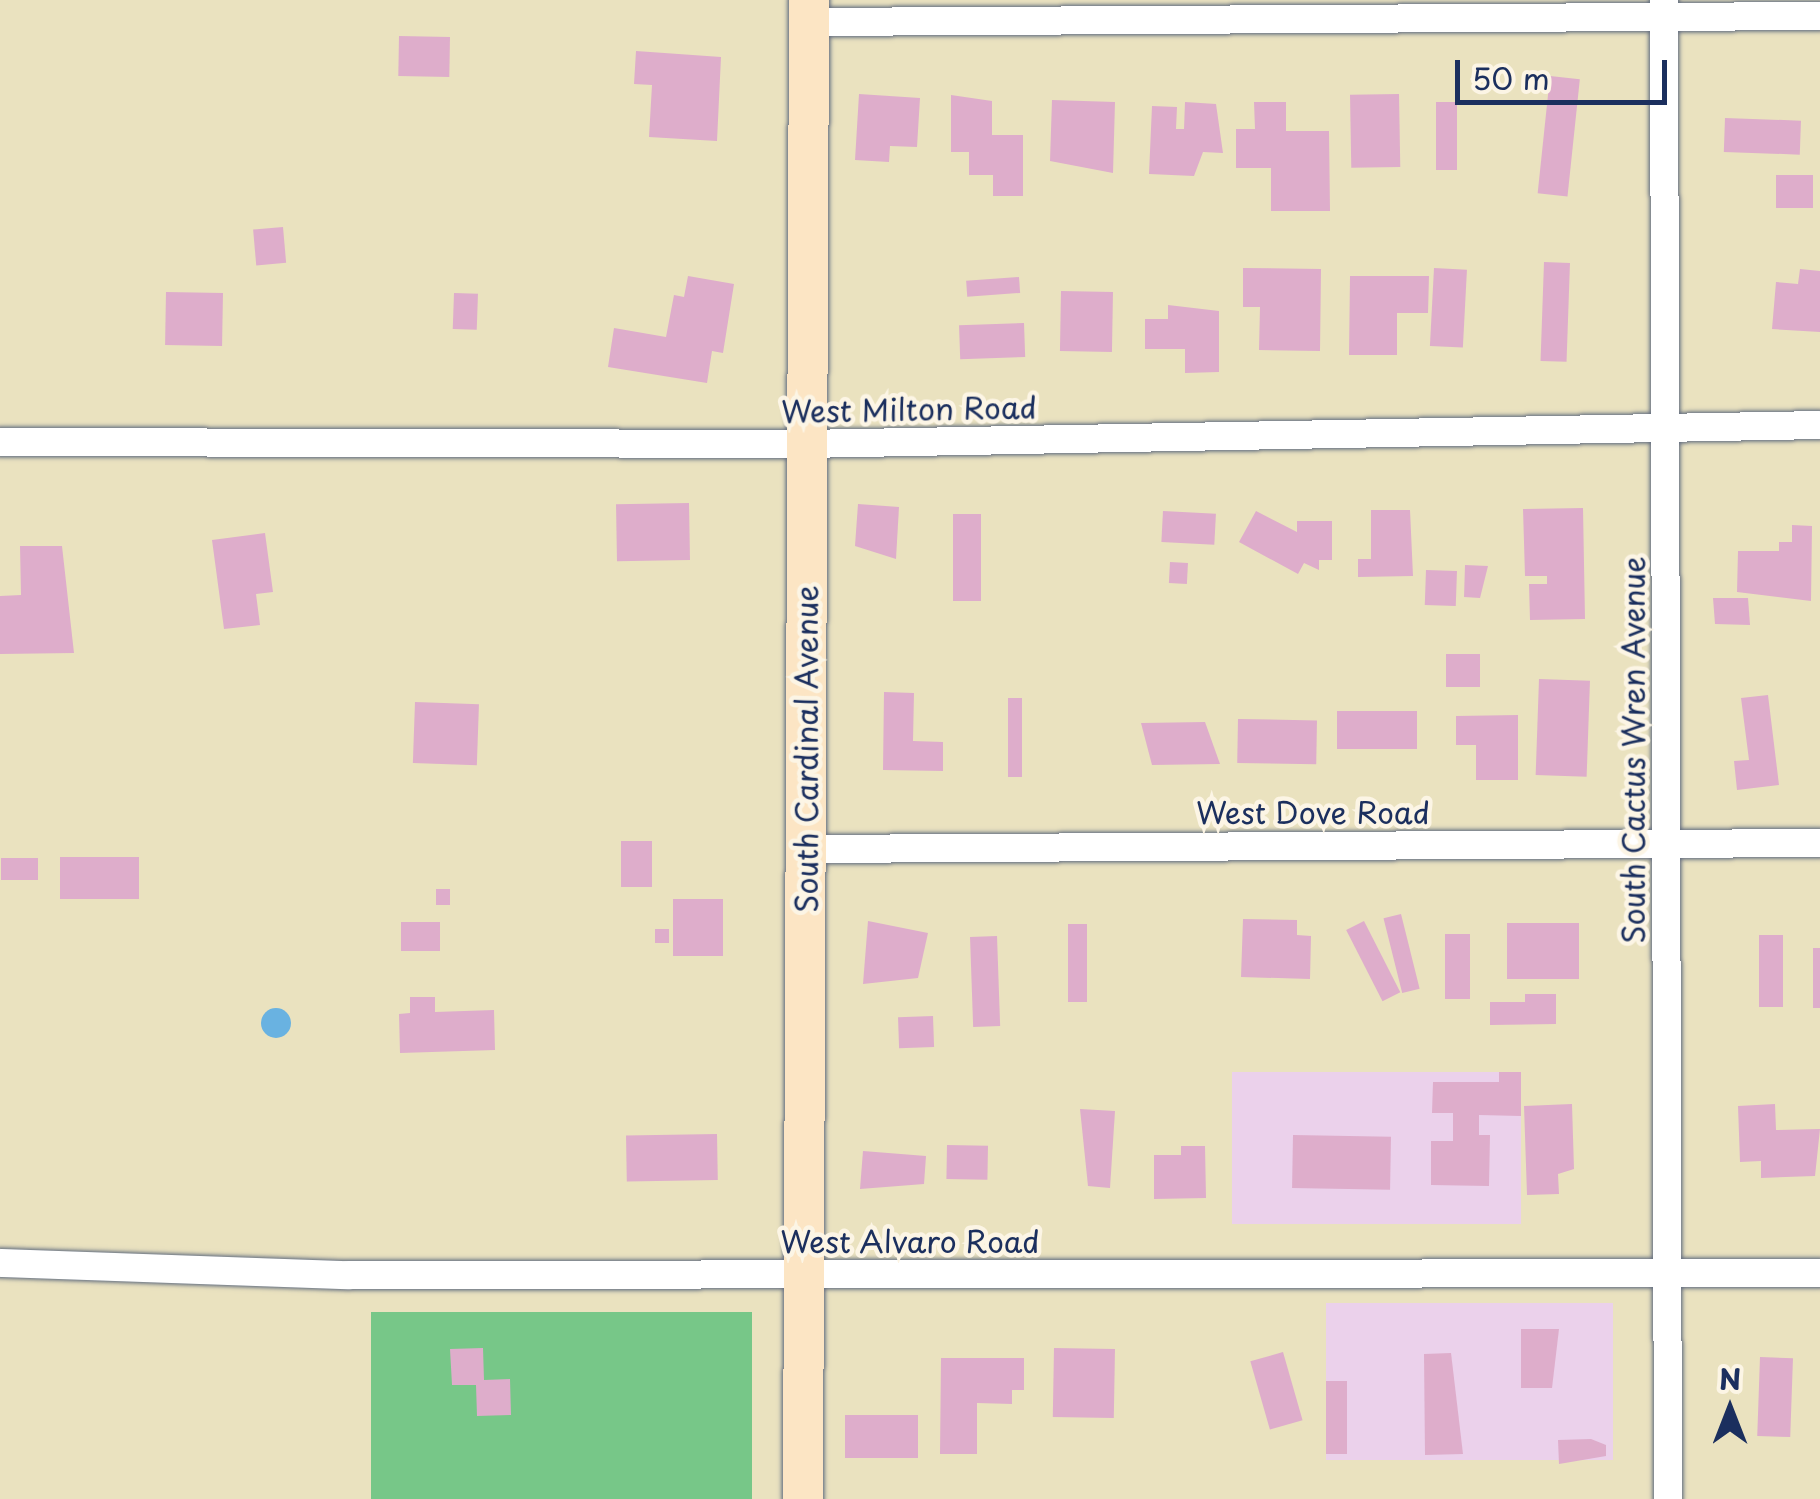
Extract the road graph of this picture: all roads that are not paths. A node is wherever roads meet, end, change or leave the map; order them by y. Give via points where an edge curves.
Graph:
1 (1664, 8) edge
2 (809, 11) edge
3 (1820, 16) edge
4 (1820, 425) edge
5 (1665, 426) junction
6 (0, 442) edge
7 (804, 444) junction
8 (1666, 842) junction
9 (1820, 843) edge
10 (807, 848) junction
11 (0, 1263) edge
12 (1668, 1273) junction
13 (1820, 1273) edge
14 (803, 1274) junction
15 (804, 1499) edge
16 (1668, 1499) edge

1 - 2 street
1 - 3 street
1 - 5 street, South Cactus Wren Avenue
2 - 7 main road, South Cardinal Avenue
4 - 5 street, West Milton Road
5 - 7 street, West Milton Road
5 - 8 street, South Cactus Wren Avenue
6 - 7 street, West Milton Road
7 - 10 main road, South Cardinal Avenue
8 - 9 street, West Dove Road
8 - 10 street, West Dove Road
8 - 12 street, South Cactus Wren Avenue
10 - 14 main road, South Cardinal Avenue
11 - 14 street, West Alvaro Road
12 - 13 street, West Alvaro Road
12 - 14 street, West Alvaro Road
12 - 16 street, South Cactus Wren Avenue
14 - 15 main road, South Cardinal Avenue

